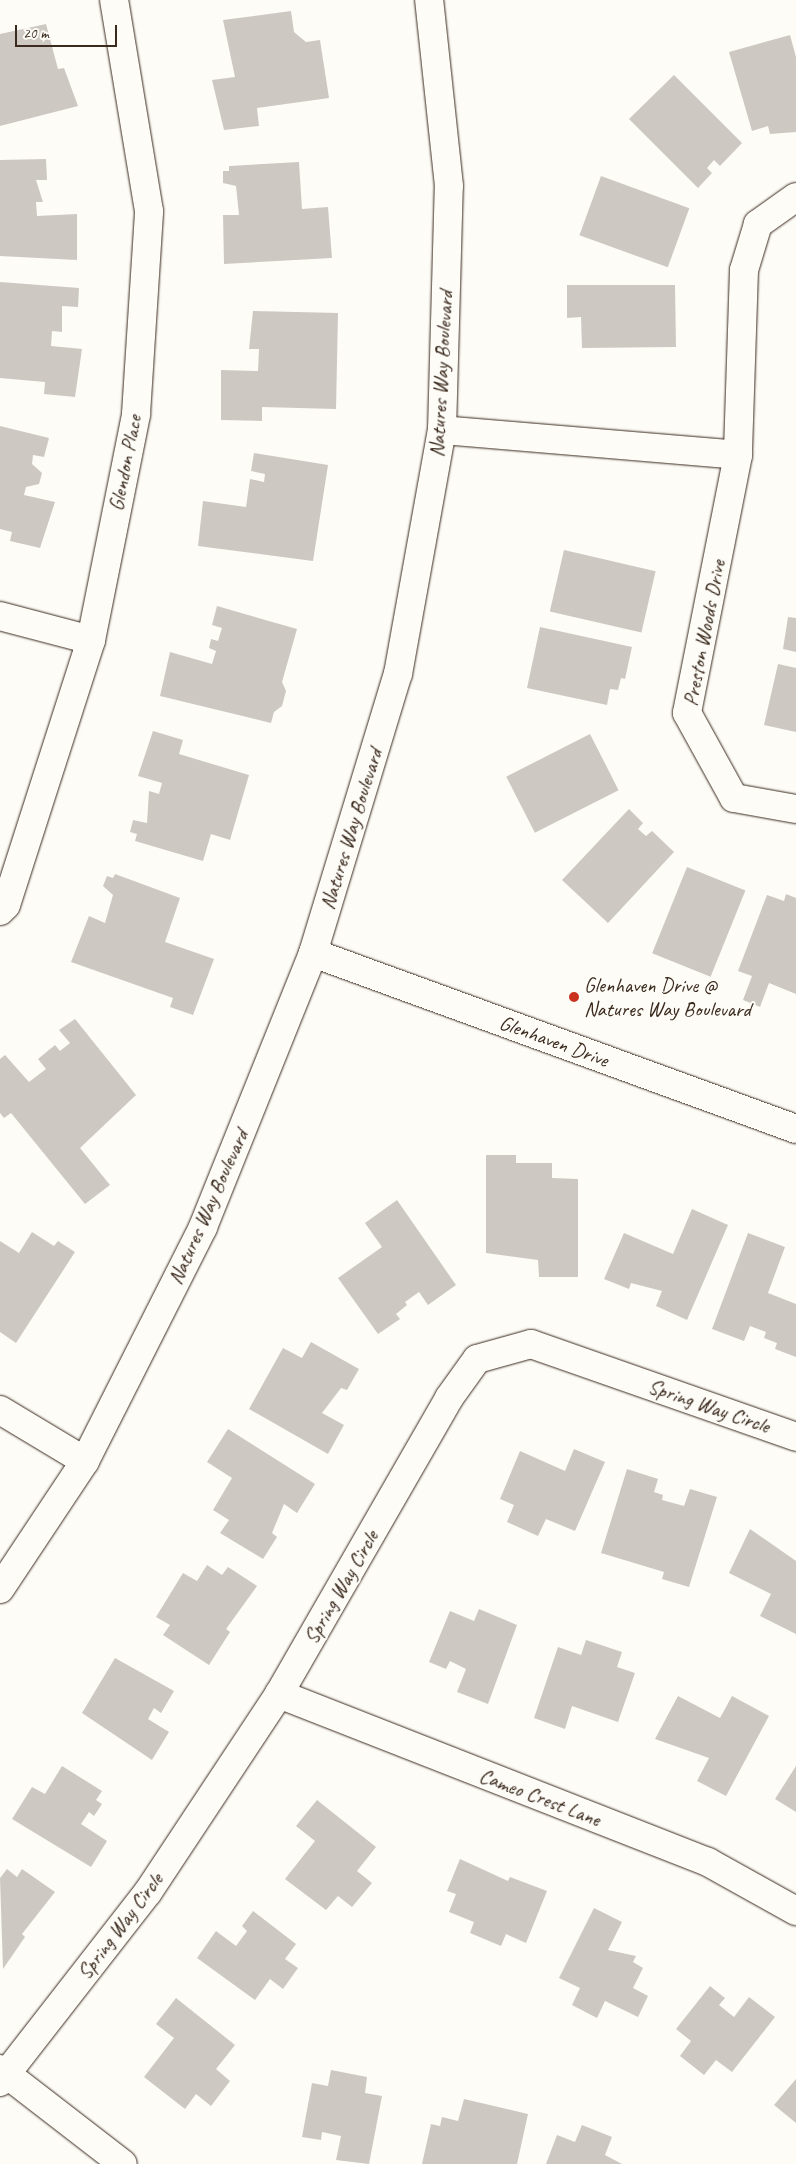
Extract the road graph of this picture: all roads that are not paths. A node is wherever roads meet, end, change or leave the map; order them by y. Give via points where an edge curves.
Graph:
1 (114, 0) edge
2 (430, 0) edge
3 (796, 197) edge
4 (442, 430) junction
5 (738, 454) junction
6 (0, 616) edge
7 (91, 640) junction
8 (796, 809) edge
9 (0, 911) edge
10 (313, 954) junction
11 (796, 1129) edge
12 (0, 1410) edge
13 (796, 1437) edge
14 (85, 1461) junction
15 (0, 1589) edge
16 (279, 1694) junction
17 (796, 1911) edge
18 (2, 2075) edge
19 (124, 2164) edge

1 - 7 street, Glendon Place via 149,211 136,414
2 - 4 street, Natures Way Boulevard via 449,186
3 - 5 street, Preston Woods Drive via 758,224 744,270
4 - 5 street
4 - 10 street, Natures Way Boulevard via 398,674
5 - 8 street, Preston Woods Drive via 687,713 734,798
6 - 7 street
7 - 9 street, Glendon Place via 6,905
10 - 11 street, Glenhaven Drive
10 - 14 street, Natures Way Boulevard via 203,1227
12 - 14 street
13 - 16 street, Spring Way Circle via 531,1344 477,1359 449,1398
14 - 15 street, Natures Way Boulevard
16 - 17 street, Cameo Crest Lane via 708,1862
16 - 18 street, Spring Way Circle via 148,1892
18 - 19 street

